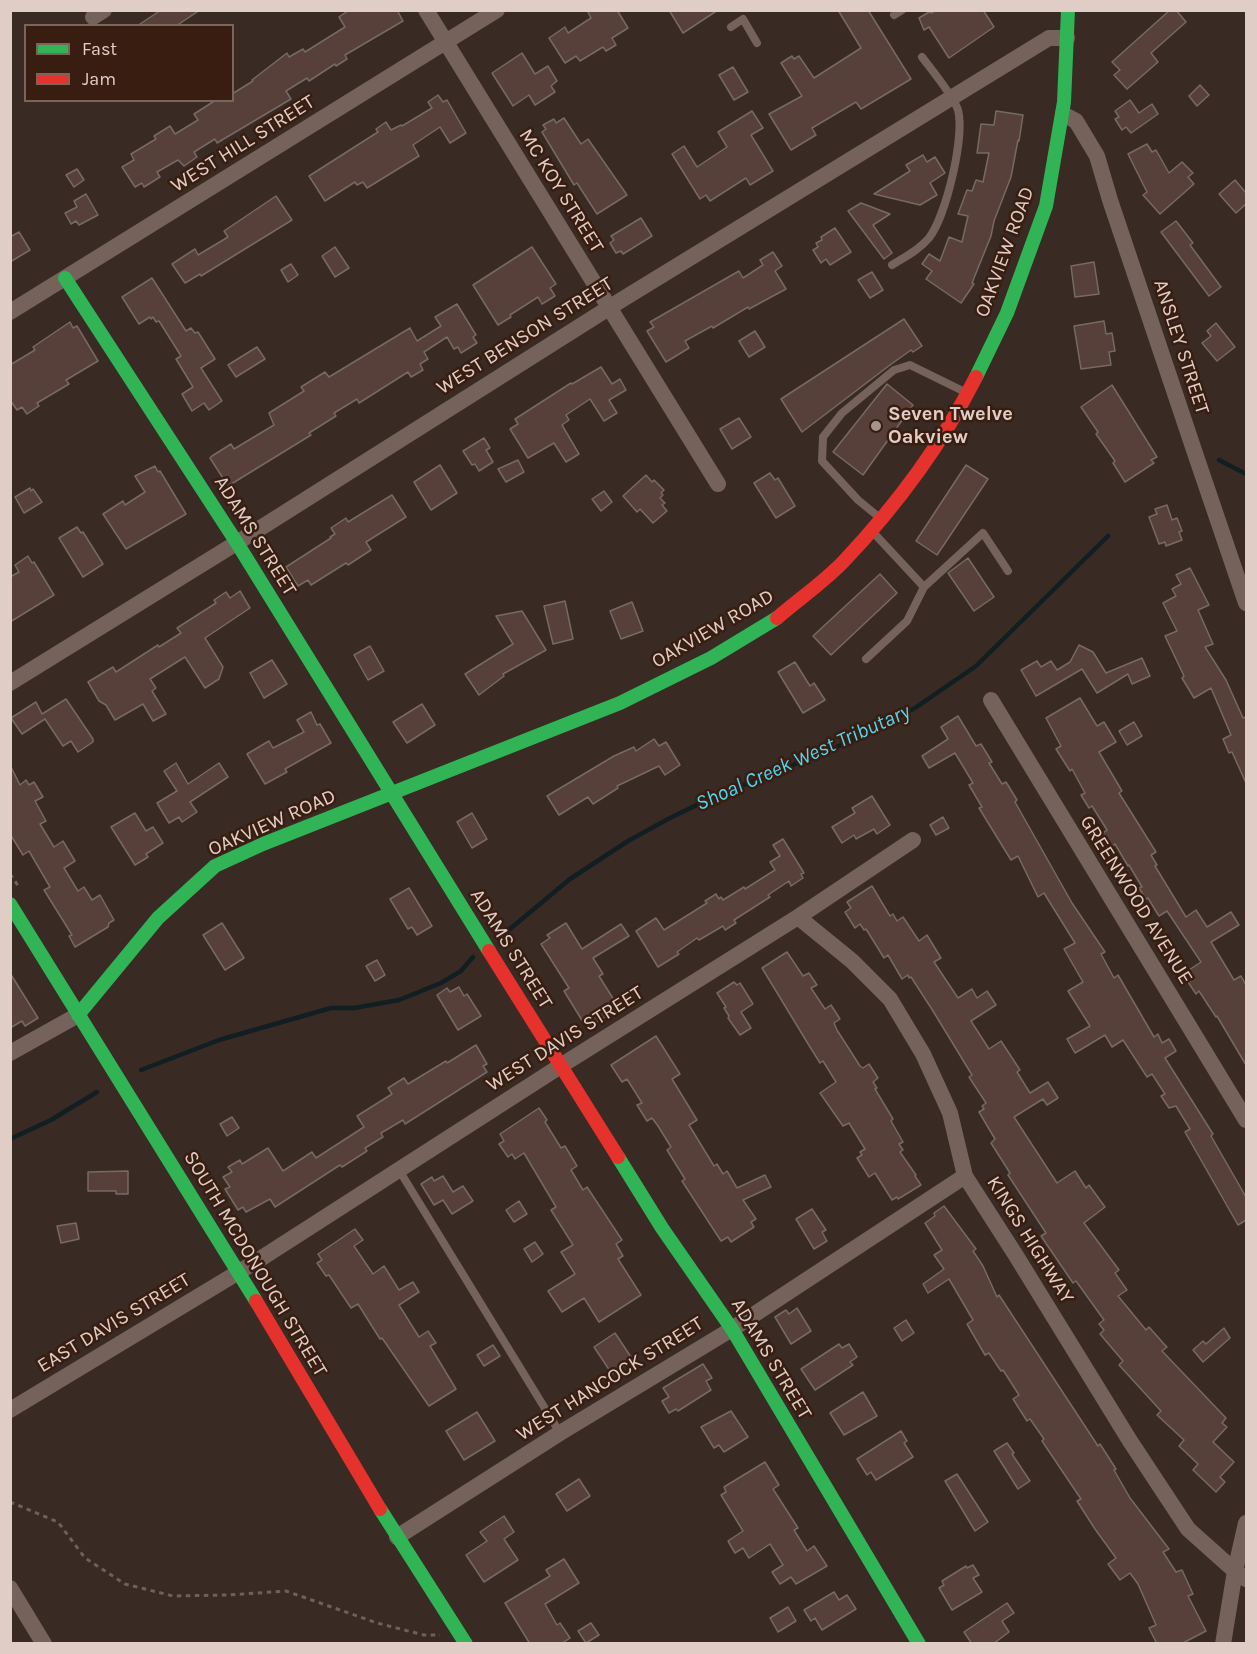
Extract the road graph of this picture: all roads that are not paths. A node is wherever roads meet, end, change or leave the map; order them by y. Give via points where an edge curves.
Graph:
1 (426, 10) edge
2 (497, 10) edge
3 (1068, 10) edge
4 (732, 27) dead end
5 (1067, 38) junction
6 (446, 42) junction
7 (757, 43) dead end
8 (922, 57) dead end
9 (951, 98) junction
10 (1063, 114) junction
11 (892, 265) dead end
12 (65, 278) junction
13 (609, 308) junction
14 (10, 312) edge
15 (968, 393) junction
16 (718, 484) dead end
17 (880, 518) junction
18 (871, 530) junction
19 (237, 543) junction
20 (1008, 571) dead end
21 (924, 587) junction
22 (1245, 595) edge
23 (866, 659) dead end
24 (10, 683) edge
25 (991, 700) dead end
26 (390, 794) junction
27 (913, 840) dead end
28 (10, 904) edge
29 (798, 917) junction
30 (78, 1015) junction
31 (10, 1053) edge
32 (562, 1065) junction
33 (1246, 1120) edge
34 (399, 1170) junction
35 (965, 1176) junction
36 (239, 1272) junction
37 (732, 1329) junction
38 (10, 1410) edge
39 (560, 1433) junction
40 (1246, 1523) edge
41 (397, 1538) junction
42 (1241, 1575) edge
43 (10, 1588) edge
44 (463, 1639) edge
45 (44, 1644) edge
46 (919, 1644) edge
47 (1223, 1644) edge

1 - 6 street, MC KOY STREET
2 - 6 street, WEST HILL STREET
3 - 5 street, OAKVIEW ROAD
4 - 7 lane via 743,20
5 - 9 street, WEST BENSON STREET via 1049,38
5 - 10 street, OAKVIEW ROAD
6 - 12 street, WEST HILL STREET
6 - 13 street, MC KOY STREET
8 - 9 lane
9 - 11 lane via 958,110 959,131 944,210 930,238
9 - 13 street, WEST BENSON STREET
10 - 15 street, OAKVIEW ROAD via 1046,206 1007,313
10 - 22 street, ANSLEY STREET via 1076,121 1097,156
12 - 14 street, WEST HILL STREET
12 - 19 street, ADAMS STREET
13 - 16 street, MC KOY STREET
13 - 19 street, WEST BENSON STREET
15 - 17 street, OAKVIEW ROAD via 907,487
15 - 17 lane via 910,364 894,370 842,413 823,437 822,462
17 - 18 street, OAKVIEW ROAD
18 - 21 lane
18 - 26 street, OAKVIEW ROAD via 843,562 772,622 711,658 620,704
19 - 24 street, WEST BENSON STREET
19 - 26 street, ADAMS STREET
20 - 21 lane via 983,533
21 - 23 lane via 907,621
25 - 33 street, GREENWOOD AVENUE
26 - 30 street, OAKVIEW ROAD via 215,866 158,918
26 - 32 street, ADAMS STREET
27 - 29 street, WEST DAVIS STREET
28 - 30 street, SOUTH MCDONOUGH STREET
29 - 32 street, WEST DAVIS STREET
29 - 35 street, KINGS HIGHWAY via 890,999 923,1054 950,1113
30 - 31 street
30 - 36 street, SOUTH MCDONOUGH STREET
32 - 34 street, WEST DAVIS STREET
32 - 37 street, ADAMS STREET via 662,1228
34 - 36 street, WEST DAVIS STREET
34 - 39 lane
35 - 37 street, WEST HANCOCK STREET
35 - 42 street, KINGS HIGHWAY via 1188,1529
36 - 38 street, EAST DAVIS STREET
36 - 41 street, SOUTH MCDONOUGH STREET
37 - 39 street, WEST HANCOCK STREET
37 - 46 street, ADAMS STREET
39 - 41 street, WEST HANCOCK STREET
40 - 42 street
41 - 44 street, SOUTH MCDONOUGH STREET
42 - 47 street
43 - 45 street

